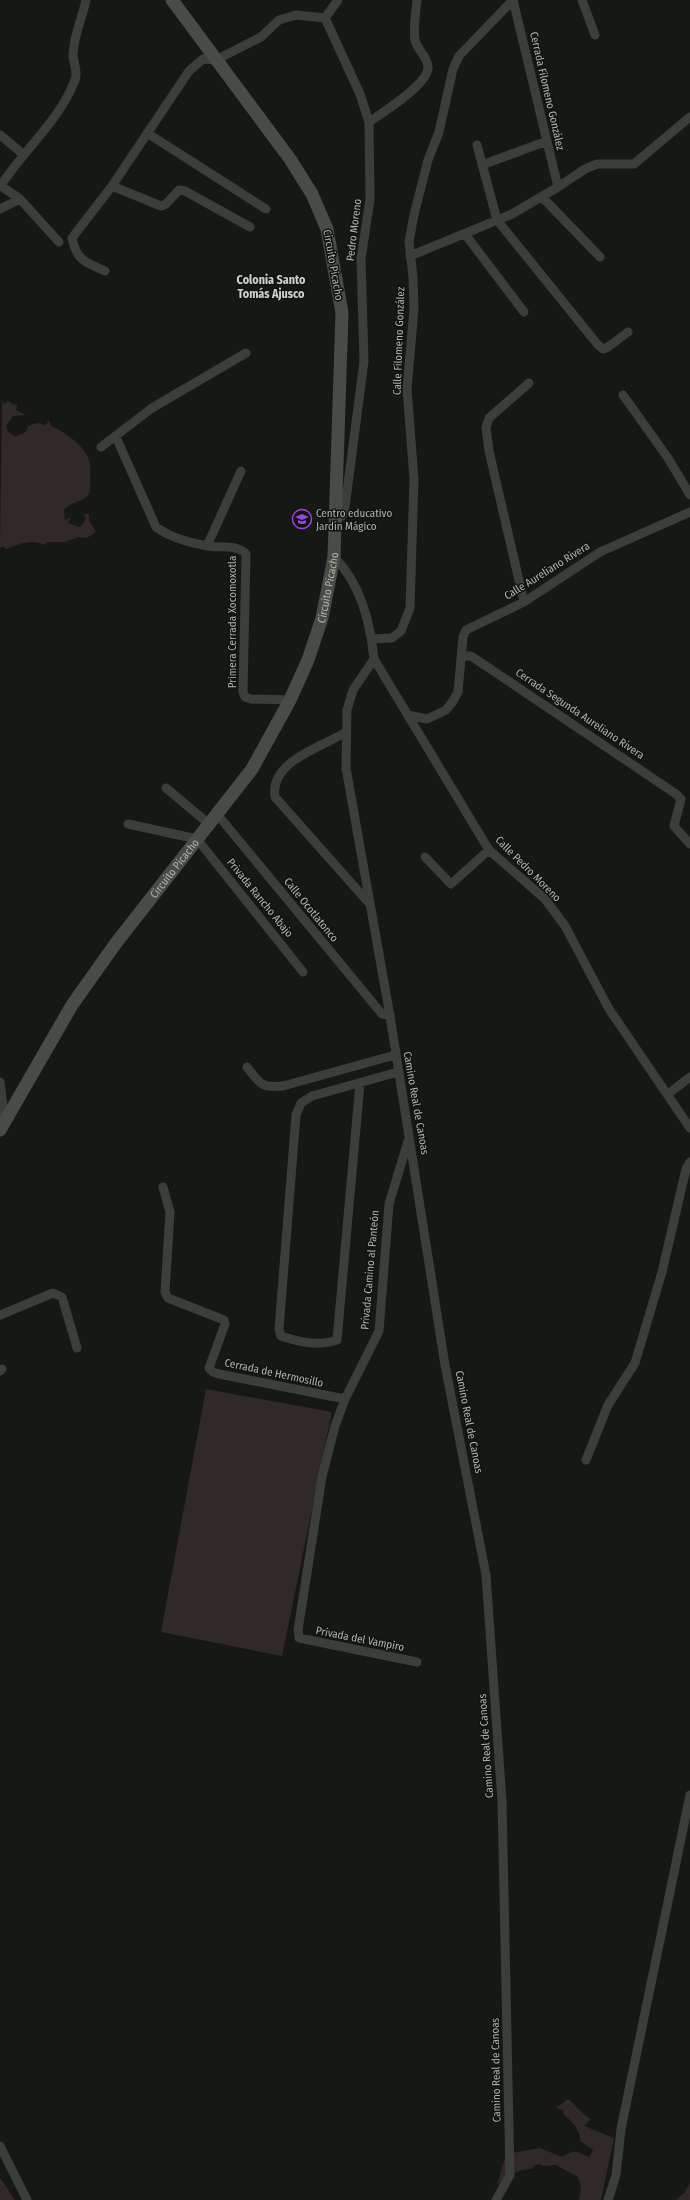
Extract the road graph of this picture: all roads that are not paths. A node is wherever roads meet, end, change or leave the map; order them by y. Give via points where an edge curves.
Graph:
1 (86, 0) edge
2 (172, 0) edge
3 (338, 0) edge
4 (417, 0) edge
5 (513, 0) edge
6 (582, 0) edge
7 (325, 18) junction
8 (595, 35) dead end
9 (216, 60) junction
10 (690, 117) edge
11 (369, 122) junction
12 (147, 133) junction
13 (0, 135) edge
14 (547, 141) junction
15 (477, 145) dead end
16 (23, 154) junction
17 (482, 165) junction
18 (0, 186) edge
19 (112, 186) junction
20 (558, 187) junction
21 (542, 197) junction
22 (20, 199) junction
23 (0, 209) edge
24 (266, 209) dead end
25 (497, 220) junction
26 (250, 227) dead end
27 (465, 234) junction
28 (59, 242) dead end
29 (410, 256) junction
30 (600, 257) dead end
31 (105, 271) dead end
32 (524, 312) dead end
33 (628, 332) dead end
34 (246, 353) dead end
35 (529, 382) dead end
36 (623, 395) dead end
37 (116, 437) junction
38 (101, 447) dead end
39 (241, 470) dead end
40 (690, 495) edge
41 (690, 512) edge
42 (335, 517) junction
43 (207, 546) junction
44 (334, 557) junction
45 (524, 602) junction
46 (372, 639) junction
47 (462, 656) junction
48 (374, 659) junction
49 (290, 700) junction
50 (408, 715) junction
51 (346, 732) junction
52 (166, 788) dead end
53 (213, 819) junction
54 (128, 824) dead end
55 (197, 839) junction
56 (690, 844) edge
57 (489, 850) junction
58 (425, 857) dead end
59 (369, 903) junction
60 (303, 972) dead end
61 (390, 1016) junction
62 (396, 1055) junction
63 (247, 1068) dead end
64 (398, 1072) junction
65 (690, 1077) edge
66 (0, 1082) edge
67 (360, 1083) junction
68 (668, 1094) junction
69 (2, 1126) edge
70 (690, 1128) edge
71 (410, 1135) junction
72 (690, 1162) edge
73 (163, 1186) dead end
74 (0, 1315) edge
75 (77, 1348) dead end
76 (345, 1399) junction
77 (586, 1460) dead end
78 (299, 1638) joint
79 (417, 1662) dead end
80 (690, 1795) edge
81 (0, 2146) edge
82 (27, 2200) edge
83 (496, 2200) edge
84 (608, 2200) edge

1 - 16 street via 74,41 76,78 51,123
2 - 9 main road, Circuito Picacho
3 - 7 street
4 - 11 street via 415,40 429,69 424,78 402,100
5 - 14 street, Cerrada Filomeno González
5 - 29 street, Calle Filomeno González via 459,56 453,69 439,132 419,193 409,242
6 - 8 street
7 - 9 street via 296,15 279,20 261,38
7 - 11 street, Pedro Moreno via 360,94
9 - 12 street via 202,59 189,71
9 - 42 main road, Circuito Picacho via 290,159 312,194 328,229 342,313
10 - 20 street via 634,164 597,164
11 - 42 street, Pedro Moreno via 370,199 361,259 364,361 345,507 342,516
12 - 19 street
12 - 24 street
13 - 16 street
14 - 17 street
14 - 20 street, Cerrada Filomeno González
15 - 17 street
16 - 18 street
17 - 25 street
18 - 22 street
19 - 26 street via 161,206 179,190 185,191
19 - 31 street via 72,238 74,250 81,260
20 - 21 street
21 - 25 street
21 - 30 street
22 - 23 street
22 - 28 street
25 - 27 street
25 - 33 street via 598,345 603,349 608,347
27 - 29 street
27 - 32 street
29 - 46 street, Calle Filomeno González via 414,309 407,389 414,479 410,608 401,631 392,638
34 - 37 street via 152,408
35 - 45 street via 489,418 486,428
36 - 40 street via 668,458
37 - 38 street
37 - 43 street via 156,527 164,533
39 - 43 street
41 - 45 street, Calle Aureliano Rivera via 600,552
42 - 44 main road, Circuito Picacho
43 - 49 street, Primera Cerrada Xocomoxotla via 243,550 246,554 243,692 245,697
44 - 46 street, Calle Pedro Moreno via 357,587
44 - 49 main road, Circuito Picacho via 316,638
45 - 47 street, Calle Aureliano Rivera via 466,630 463,636
46 - 48 street, Calle Pedro Moreno
47 - 50 street, Calle Aureliano Rivera via 458,692 446,710 427,720
47 - 56 street, Cerrada Segunda Aureliano Rivera via 471,656 681,799 674,826
48 - 50 street, Calle Pedro Moreno
48 - 51 street, Camino Real de Canoas via 353,690 347,710
49 - 53 main road, Circuito Picacho via 252,768
50 - 57 street, Calle Pedro Moreno
51 - 59 street, Camino Real de Canoas via 346,768
51 - 59 street via 303,753 278,776 273,787 275,797
52 - 53 street, Calle Ocotlatonco
53 - 55 main road, Circuito Picacho
53 - 61 street, Calle Ocotlatonco via 382,1014
54 - 55 street
55 - 60 street, Privada Rancho Abajo
55 - 69 main road, Circuito Picacho via 116,943 72,1005
57 - 58 street via 451,884
57 - 68 street, Calle Pedro Moreno via 545,899 565,926 609,1009
59 - 61 street, Camino Real de Canoas
61 - 62 street, Camino Real de Canoas
62 - 63 street via 283,1086 268,1087 259,1084
62 - 64 street, Camino Real de Canoas
64 - 67 street
64 - 71 street, Camino Real de Canoas
65 - 68 street
66 - 69 street
67 - 67 street via 337,1340 326,1344 290,1339 281,1336 279,1330 296,1115 301,1103 312,1096
68 - 70 street, Calle Pedro Moreno
71 - 76 street, Privada Camino al Panteón via 389,1204 379,1332
71 - 83 street, Camino Real de Canoas via 445,1365 486,1575 502,1801 510,2168 510,2176
72 - 77 street via 662,1272 635,1363 608,1405
73 - 76 street, Cerrada de Hermosillo via 170,1212 165,1292 168,1298 224,1320 226,1324 209,1368 219,1374
74 - 75 street via 53,1293 58,1294 62,1297
76 - 78 street, Privada Camino al Panteón via 335,1426 321,1484 298,1630
78 - 79 street, Privada del Vampiro
80 - 84 street via 621,2129 616,2175
81 - 82 street

